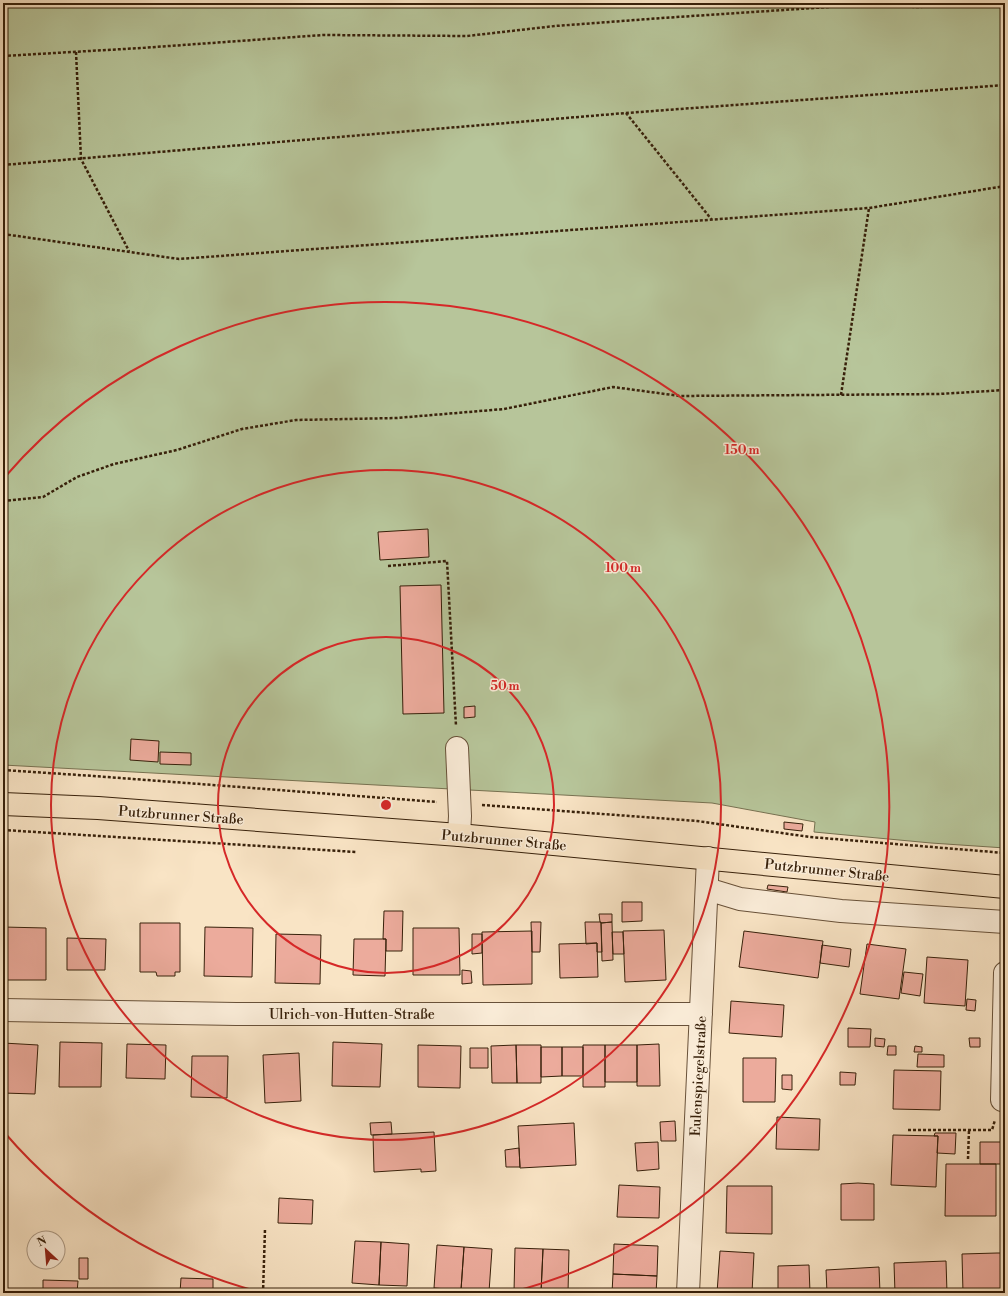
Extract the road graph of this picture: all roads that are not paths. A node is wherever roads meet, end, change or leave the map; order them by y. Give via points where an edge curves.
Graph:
1 (457, 748) road end
2 (3, 804) edge
3 (459, 835) junction
4 (708, 858) junction
5 (1005, 887) edge
6 (706, 889) junction
7 (1005, 922) edge
8 (1005, 973) edge
9 (3, 1010) edge
10 (701, 1014) junction
11 (1002, 1100) road end
12 (688, 1293) edge

1 - 3 street
2 - 3 main road, Putzbrunner Straße via 98,808
3 - 4 main road, Putzbrunner Straße
4 - 5 main road, Putzbrunner Straße
4 - 6 street, Eulenspiegelstraße
6 - 7 street via 740,899 856,912
6 - 10 street, Eulenspiegelstraße
8 - 11 street
9 - 10 street, Ulrich-von-Hutten-Straße via 236,1014
10 - 12 street, Eulenspiegelstraße

